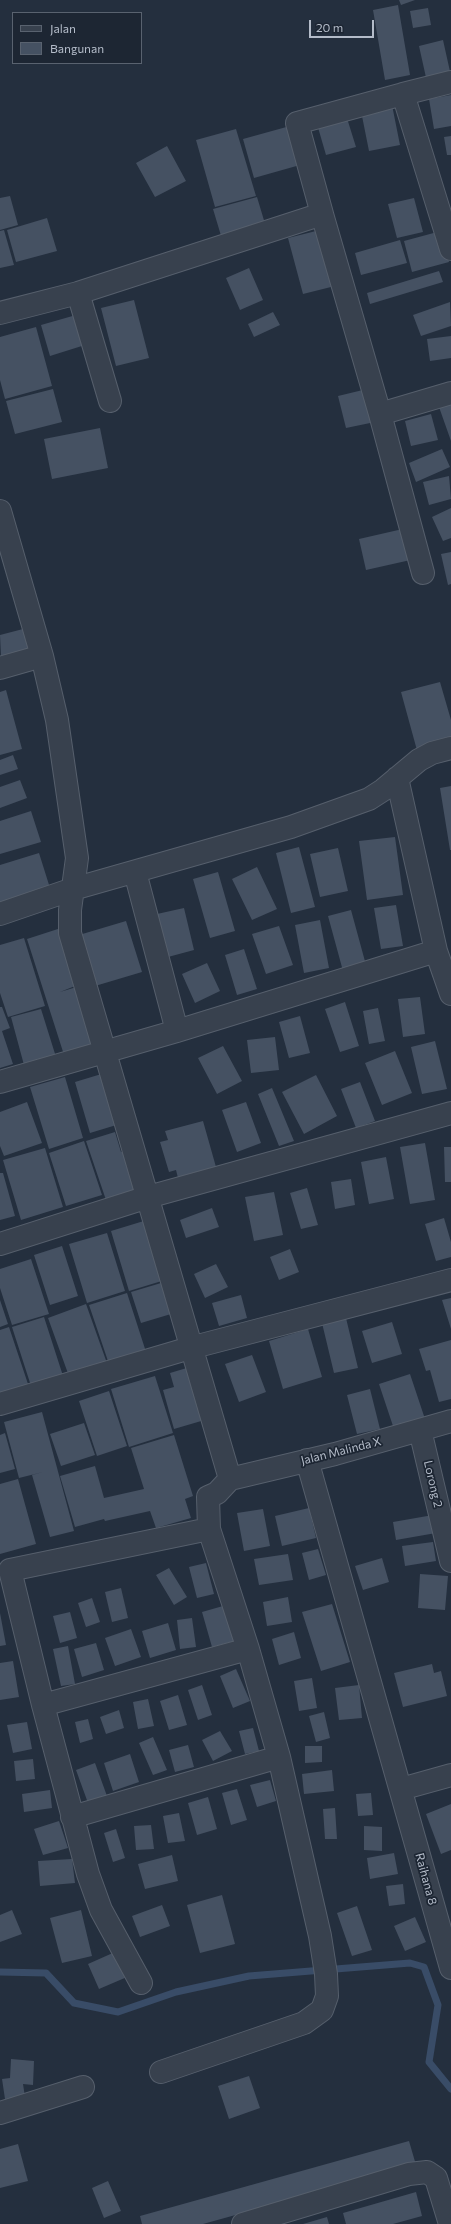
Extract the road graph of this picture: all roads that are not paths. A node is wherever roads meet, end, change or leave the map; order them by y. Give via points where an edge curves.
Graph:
1 (451, 82) edge
2 (403, 94) junction
3 (322, 214) junction
4 (451, 249) edge
5 (78, 293) junction
6 (0, 313) edge
7 (451, 393) edge
8 (110, 401) dead end
9 (380, 414) junction
10 (0, 511) edge
11 (423, 574) dead end
12 (42, 656) junction
13 (0, 668) edge
14 (451, 748) edge
15 (397, 778) junction
16 (135, 872) junction
17 (73, 889) junction
18 (0, 914) edge
19 (436, 951) junction
20 (451, 994) edge
21 (177, 1031) junction
22 (105, 1051) junction
23 (0, 1082) edge
24 (451, 1113) edge
25 (148, 1197) junction
26 (0, 1244) edge
27 (451, 1280) edge
28 (190, 1348) junction
29 (0, 1404) edge
30 (451, 1421) edge
31 (420, 1430) junction
32 (307, 1460) junction
33 (230, 1479) junction
34 (208, 1528) junction
35 (451, 1561) edge
36 (248, 1649) junction
37 (43, 1705) junction
38 (279, 1757) junction
39 (451, 1775) edge
40 (401, 1789) junction
41 (72, 1817) junction
42 (451, 1968) edge
43 (141, 1983) dead end
44 (161, 2072) dead end
45 (82, 2087) dead end
46 (0, 2113) edge
47 (449, 2218) edge
48 (243, 2224) edge

1 - 2 street
2 - 3 street via 297,123
2 - 4 street
3 - 5 street
3 - 9 street
5 - 6 street
5 - 8 street
7 - 9 street
9 - 11 street
10 - 12 street
12 - 13 street
12 - 17 street via 56,720 76,849
14 - 15 street via 432,752
15 - 16 street via 369,799 291,828
15 - 19 street
16 - 17 street
16 - 21 street
17 - 18 street
17 - 22 street via 70,933
19 - 20 street
19 - 21 street
21 - 22 street
22 - 23 street
22 - 25 street
24 - 25 street
25 - 26 street
25 - 28 street
27 - 28 street
28 - 29 street
28 - 33 street
30 - 31 street, Jalan Malinda X
31 - 32 street, Jalan Malinda X
31 - 35 street, Lorong 2
32 - 33 street, Jalan Malinda X
32 - 40 street, Raihana 8
33 - 34 street via 217,1493 208,1497
34 - 36 street
34 - 37 street via 10,1570
36 - 37 street
36 - 38 street
37 - 41 street
38 - 41 street
38 - 44 street via 320,1936 326,1974 325,2003 316,2016 304,2023
39 - 40 street
40 - 42 street, Raihana 8
41 - 43 street via 95,1895
45 - 46 street
47 - 48 street via 436,2178 427,2172 420,2172

